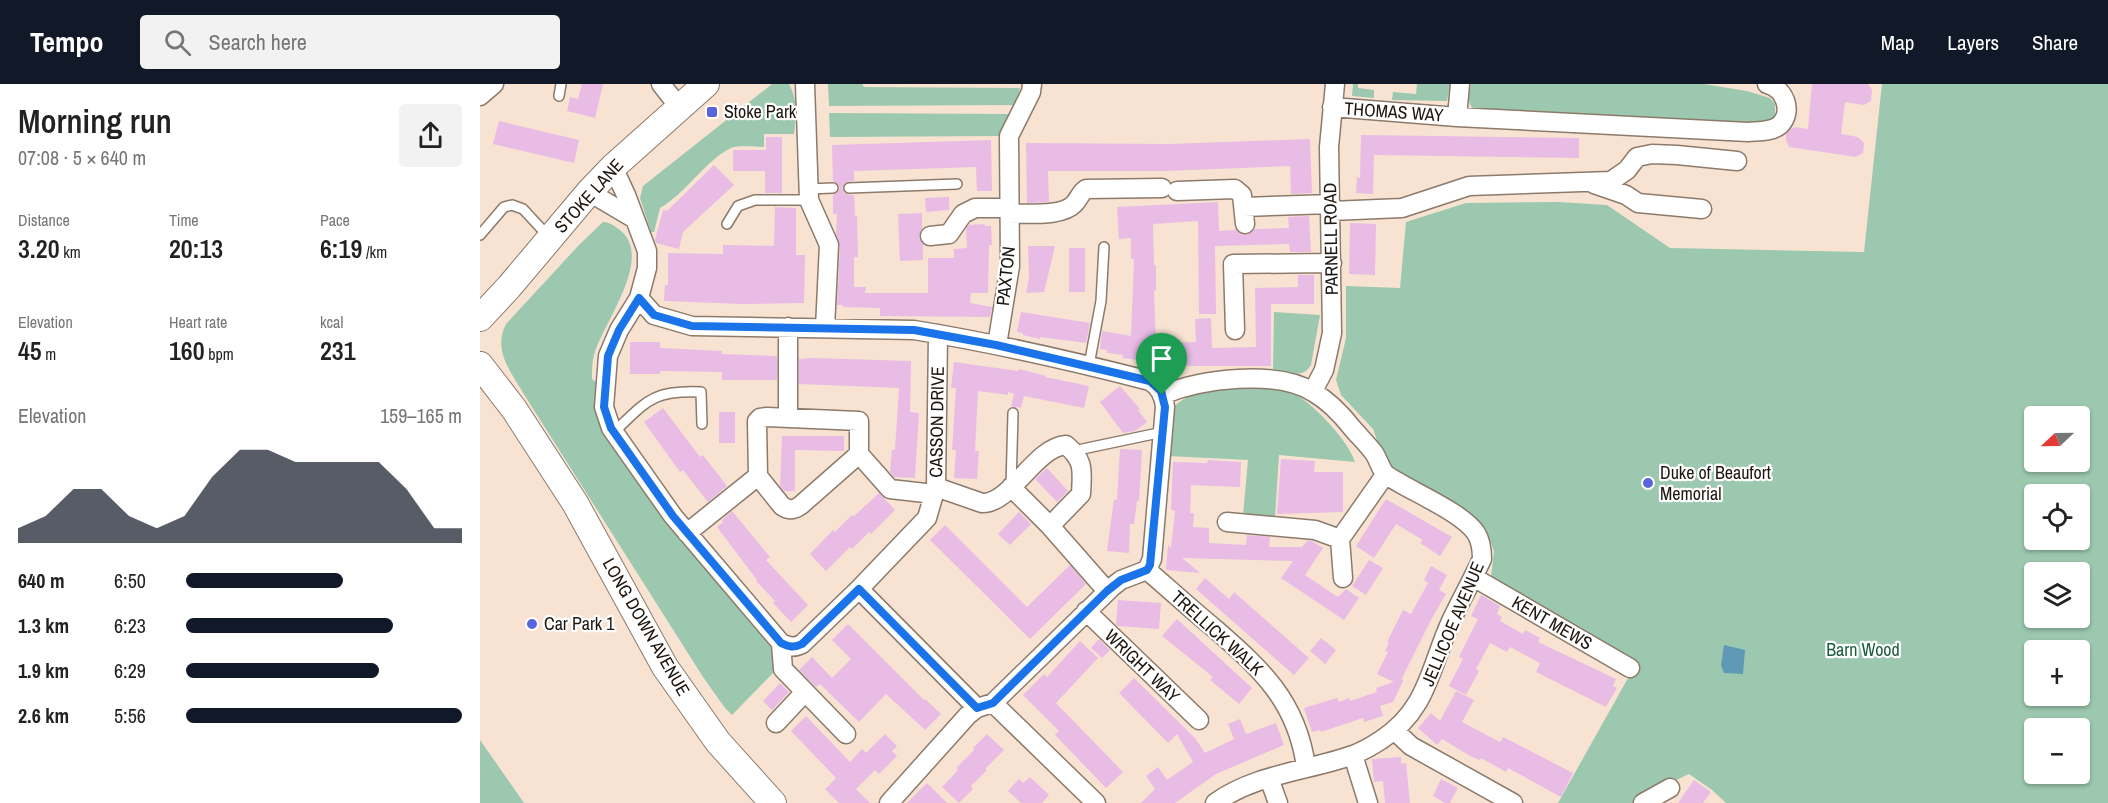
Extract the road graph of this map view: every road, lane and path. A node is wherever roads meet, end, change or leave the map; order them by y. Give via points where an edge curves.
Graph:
1 (494, 84) edge
2 (561, 84) edge
3 (661, 84) edge
4 (706, 84) edge
5 (805, 84) edge
6 (1032, 84) edge
7 (1335, 84) edge
8 (1460, 84) edge
9 (1767, 84) edge
10 (480, 96) edge
11 (559, 96) dead end
12 (679, 107) junction
13 (1332, 107) junction
14 (1457, 117) junction
15 (1737, 161) dead end
16 (613, 167) junction
17 (1590, 182) junction
18 (957, 184) dead end
19 (833, 188) dead end
20 (849, 188) dead end
21 (589, 192) junction
22 (808, 194) junction
23 (1331, 208) junction
24 (1702, 209) dead end
25 (1009, 211) junction
26 (633, 218) junction
27 (727, 224) dead end
28 (480, 235) edge
29 (930, 236) dead end
30 (551, 239) junction
31 (1104, 247) dead end
32 (1332, 263) junction
33 (639, 298) junction
34 (480, 318) edge
35 (788, 327) junction
36 (825, 328) junction
37 (1235, 330) dead end
38 (938, 334) junction
39 (996, 345) junction
40 (480, 365) edge
41 (1089, 365) junction
42 (1313, 391) junction
43 (480, 395) edge
44 (1162, 395) junction
45 (1013, 413) dead end
46 (788, 418) junction
47 (702, 424) dead end
48 (614, 432) junction
49 (1163, 432) junction
50 (1073, 451) junction
51 (859, 454) junction
52 (554, 471) junction
53 (1385, 475) junction
54 (758, 476) junction
55 (1011, 487) junction
56 (935, 491) junction
57 (1227, 522) dead end
58 (1050, 526) junction
59 (687, 533) junction
60 (1340, 539) junction
61 (1147, 570) junction
62 (1473, 577) junction
63 (1342, 578) dead end
64 (859, 589) junction
65 (1107, 591) junction
66 (1086, 611) junction
67 (781, 643) junction
68 (1630, 668) dead end
69 (805, 692) junction
70 (985, 705) junction
71 (1199, 720) dead end
72 (776, 723) dead end
73 (1395, 731) junction
74 (846, 734) dead end
75 (1353, 755) junction
76 (1306, 767) junction
77 (1269, 778) junction
78 (1670, 788) dead end
79 (893, 802) edge
80 (773, 803) edge
81 (1096, 803) edge
82 (1215, 803) edge
83 (1278, 803) edge
84 (1368, 803) edge
85 (1513, 803) edge
86 (1643, 803) edge

1 - 10 street
2 - 11 lane
3 - 12 street
4 - 12 street, STOKE LANE
5 - 22 street
6 - 25 street, PAXTON via 1009,136
7 - 13 street, PARNELL ROAD
8 - 14 street, THOMAS WAY
9 - 14 street, THOMAS WAY via 1780,92 1787,103 1786,117 1779,127 1766,131
12 - 16 street, STOKE LANE
13 - 14 street, THOMAS WAY
13 - 23 street, PARNELL ROAD
15 - 17 street via 1652,154 1636,157 1627,170 1611,181
16 - 21 street, STOKE LANE
16 - 26 street
17 - 23 street via 1469,186 1402,208
17 - 24 street via 1638,203
18 - 20 lane
19 - 22 lane
21 - 26 street
21 - 30 street, STOKE LANE
22 - 27 lane via 755,200 738,206
22 - 36 street via 829,245
23 - 25 street via 1244,216 1242,195 1235,189 1086,189 1063,212
23 - 32 street, PARNELL ROAD
25 - 29 street via 975,208 963,214 949,234
25 - 39 street, PAXTON via 1010,267
26 - 33 street via 647,251
28 - 30 lane via 504,207 512,205 523,209
30 - 34 street, STOKE LANE
31 - 41 lane via 1101,301
32 - 37 street via 1233,264
32 - 42 street, PARNELL ROAD via 1332,333 1324,370
33 - 35 street via 654,315 692,326
33 - 48 street via 608,356 604,407
35 - 36 street
35 - 46 street
36 - 38 street
38 - 39 street
38 - 56 street, CASSON DRIVE
39 - 41 street
40 - 52 street, LONG DOWN AVENUE
41 - 44 street via 1150,381
42 - 44 street via 1287,382 1245,379 1197,383
42 - 53 street via 1359,435
43 - 52 street, LONG DOWN AVENUE
44 - 49 street
45 - 55 lane
46 - 51 street via 859,421
46 - 54 street via 767,417 757,421
47 - 48 lane via 700,392 671,393 646,402
48 - 59 street
49 - 50 lane
49 - 61 street via 1152,559
50 - 55 street via 1066,445 1050,450
50 - 58 street via 1082,466 1081,494
51 - 54 street via 792,509 783,506
51 - 56 street via 890,489
52 - 80 street, LONG DOWN AVENUE via 592,531 665,667 718,742
53 - 60 street
53 - 62 street, JELLICOE AVENUE via 1476,532 1482,559
54 - 59 street
55 - 56 street via 989,503
55 - 58 street
56 - 64 street, CASSON DRIVE via 927,518
57 - 60 street via 1315,530
58 - 65 street
59 - 67 street
60 - 63 street
61 - 65 street via 1121,580
61 - 76 street, TRELLICK WALK via 1269,680 1290,714
62 - 68 street, KENT MEWS
62 - 73 street, JELLICOE AVENUE via 1424,693
64 - 67 street, CASSON DRIVE via 802,644 789,647
64 - 70 street
65 - 66 street
66 - 70 street
66 - 71 street, WRIGHT WAY
67 - 69 street via 783,669
69 - 72 street
69 - 74 street
70 - 79 street via 961,722
70 - 81 street
73 - 75 street, JELLICOE AVENUE
73 - 85 street via 1411,746
75 - 76 street, JELLICOE AVENUE
75 - 84 street
76 - 77 street, JELLICOE AVENUE
77 - 82 street, JELLICOE AVENUE
77 - 83 street
78 - 86 street

